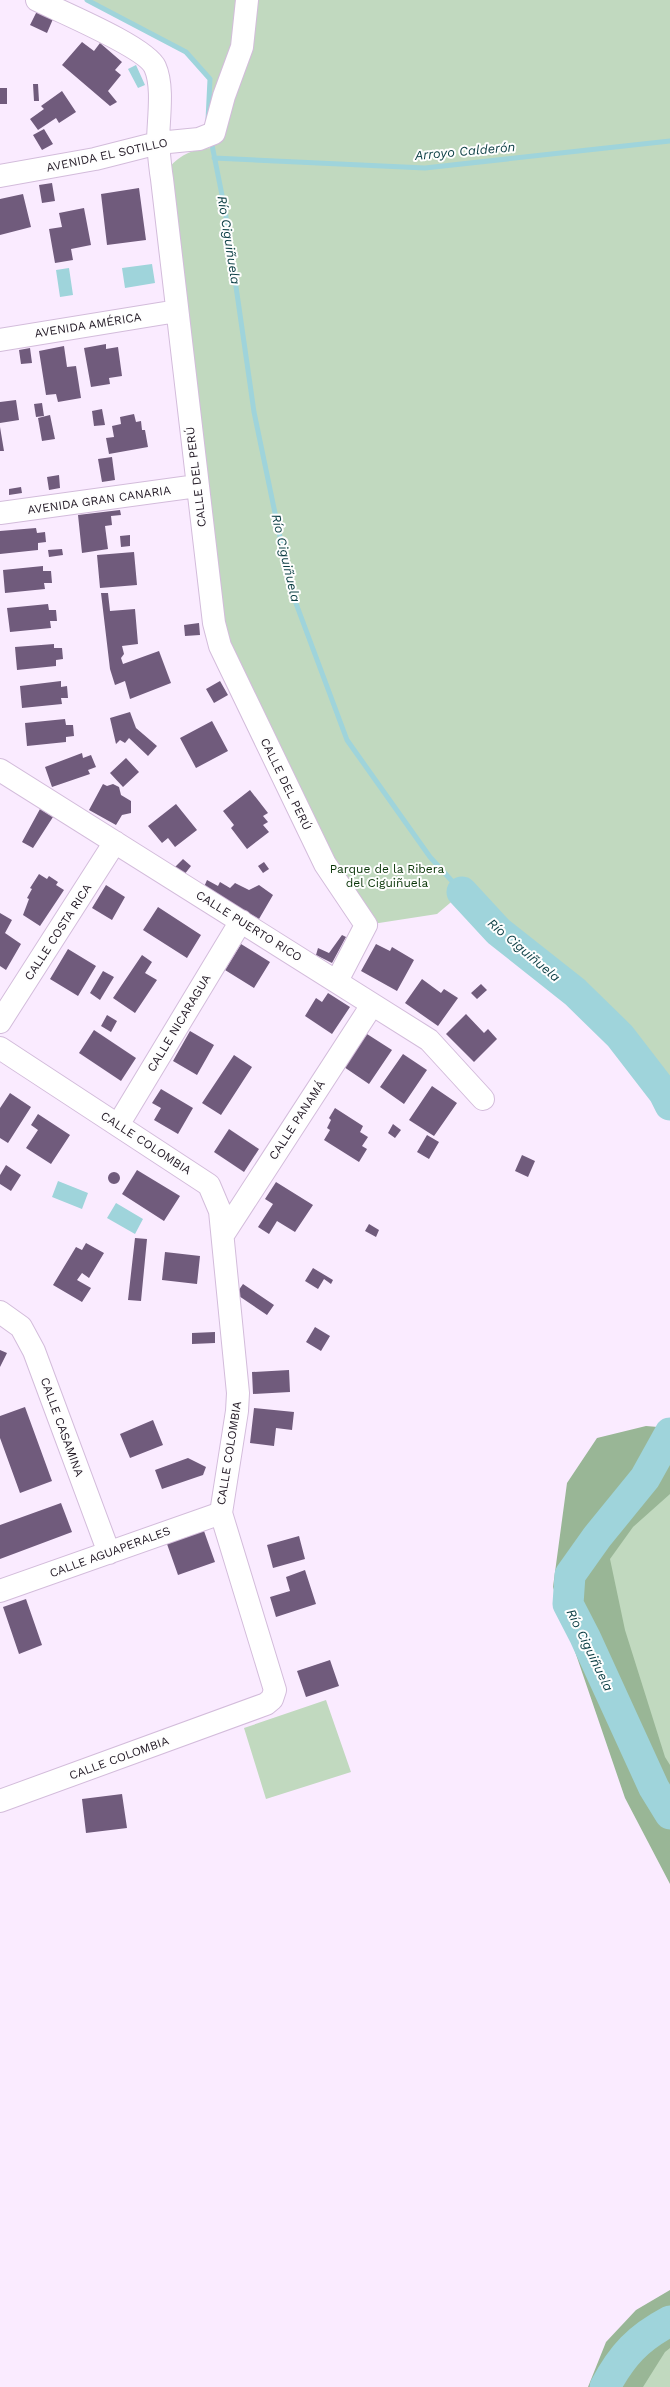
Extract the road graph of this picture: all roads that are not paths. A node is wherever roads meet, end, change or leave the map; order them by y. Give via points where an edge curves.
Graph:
1 (37, 0) edge
2 (247, 0) edge
3 (158, 143) junction
4 (0, 176) edge
5 (177, 311) junction
6 (0, 340) edge
7 (197, 486) junction
8 (0, 513) edge
9 (0, 770) edge
10 (115, 842) junction
11 (241, 921) junction
12 (337, 981) junction
13 (372, 1005) junction
14 (0, 1022) edge
15 (0, 1048) edge
16 (483, 1099) dead end
17 (118, 1124) junction
18 (223, 1235) junction
19 (0, 1312) edge
20 (220, 1513) junction
21 (108, 1553) junction
22 (0, 1592) edge
23 (0, 1801) edge

1 - 3 street, CALLE DEL PERÚ via 150,58 156,68 159,92
2 - 3 street, AVENIDA EL SOTILLO via 242,47 207,136
3 - 4 street, AVENIDA EL SOTILLO
3 - 5 street, CALLE DEL PERÚ
5 - 6 street, AVENIDA AMÉRICA
5 - 7 street, CALLE DEL PERÚ
7 - 8 street, AVENIDA GRAN CANARIA
7 - 12 street, CALLE DEL PERÚ via 214,623 220,646 325,864 366,925
9 - 10 street, CALLE PUERTO RICO
10 - 11 street, CALLE PUERTO RICO
10 - 14 street, CALLE COSTA RICA
11 - 12 street, CALLE PUERTO RICO
11 - 17 street, CALLE NICARAGUA
12 - 13 street, CALLE PUERTO RICO
13 - 16 street, CALLE PUERTO RICO via 436,1046
13 - 18 street, CALLE PANAMÁ
15 - 17 street, CALLE COLOMBIA
17 - 18 street, CALLE COLOMBIA via 209,1185 220,1211
18 - 20 street, CALLE COLOMBIA via 238,1393
19 - 21 street, CALLE CASAMINA via 21,1327 34,1351
20 - 21 street, CALLE AGUAPERALES
20 - 23 street, CALLE COLOMBIA via 272,1677 275,1690 272,1698 266,1704
21 - 22 street, CALLE AGUAPERALES

